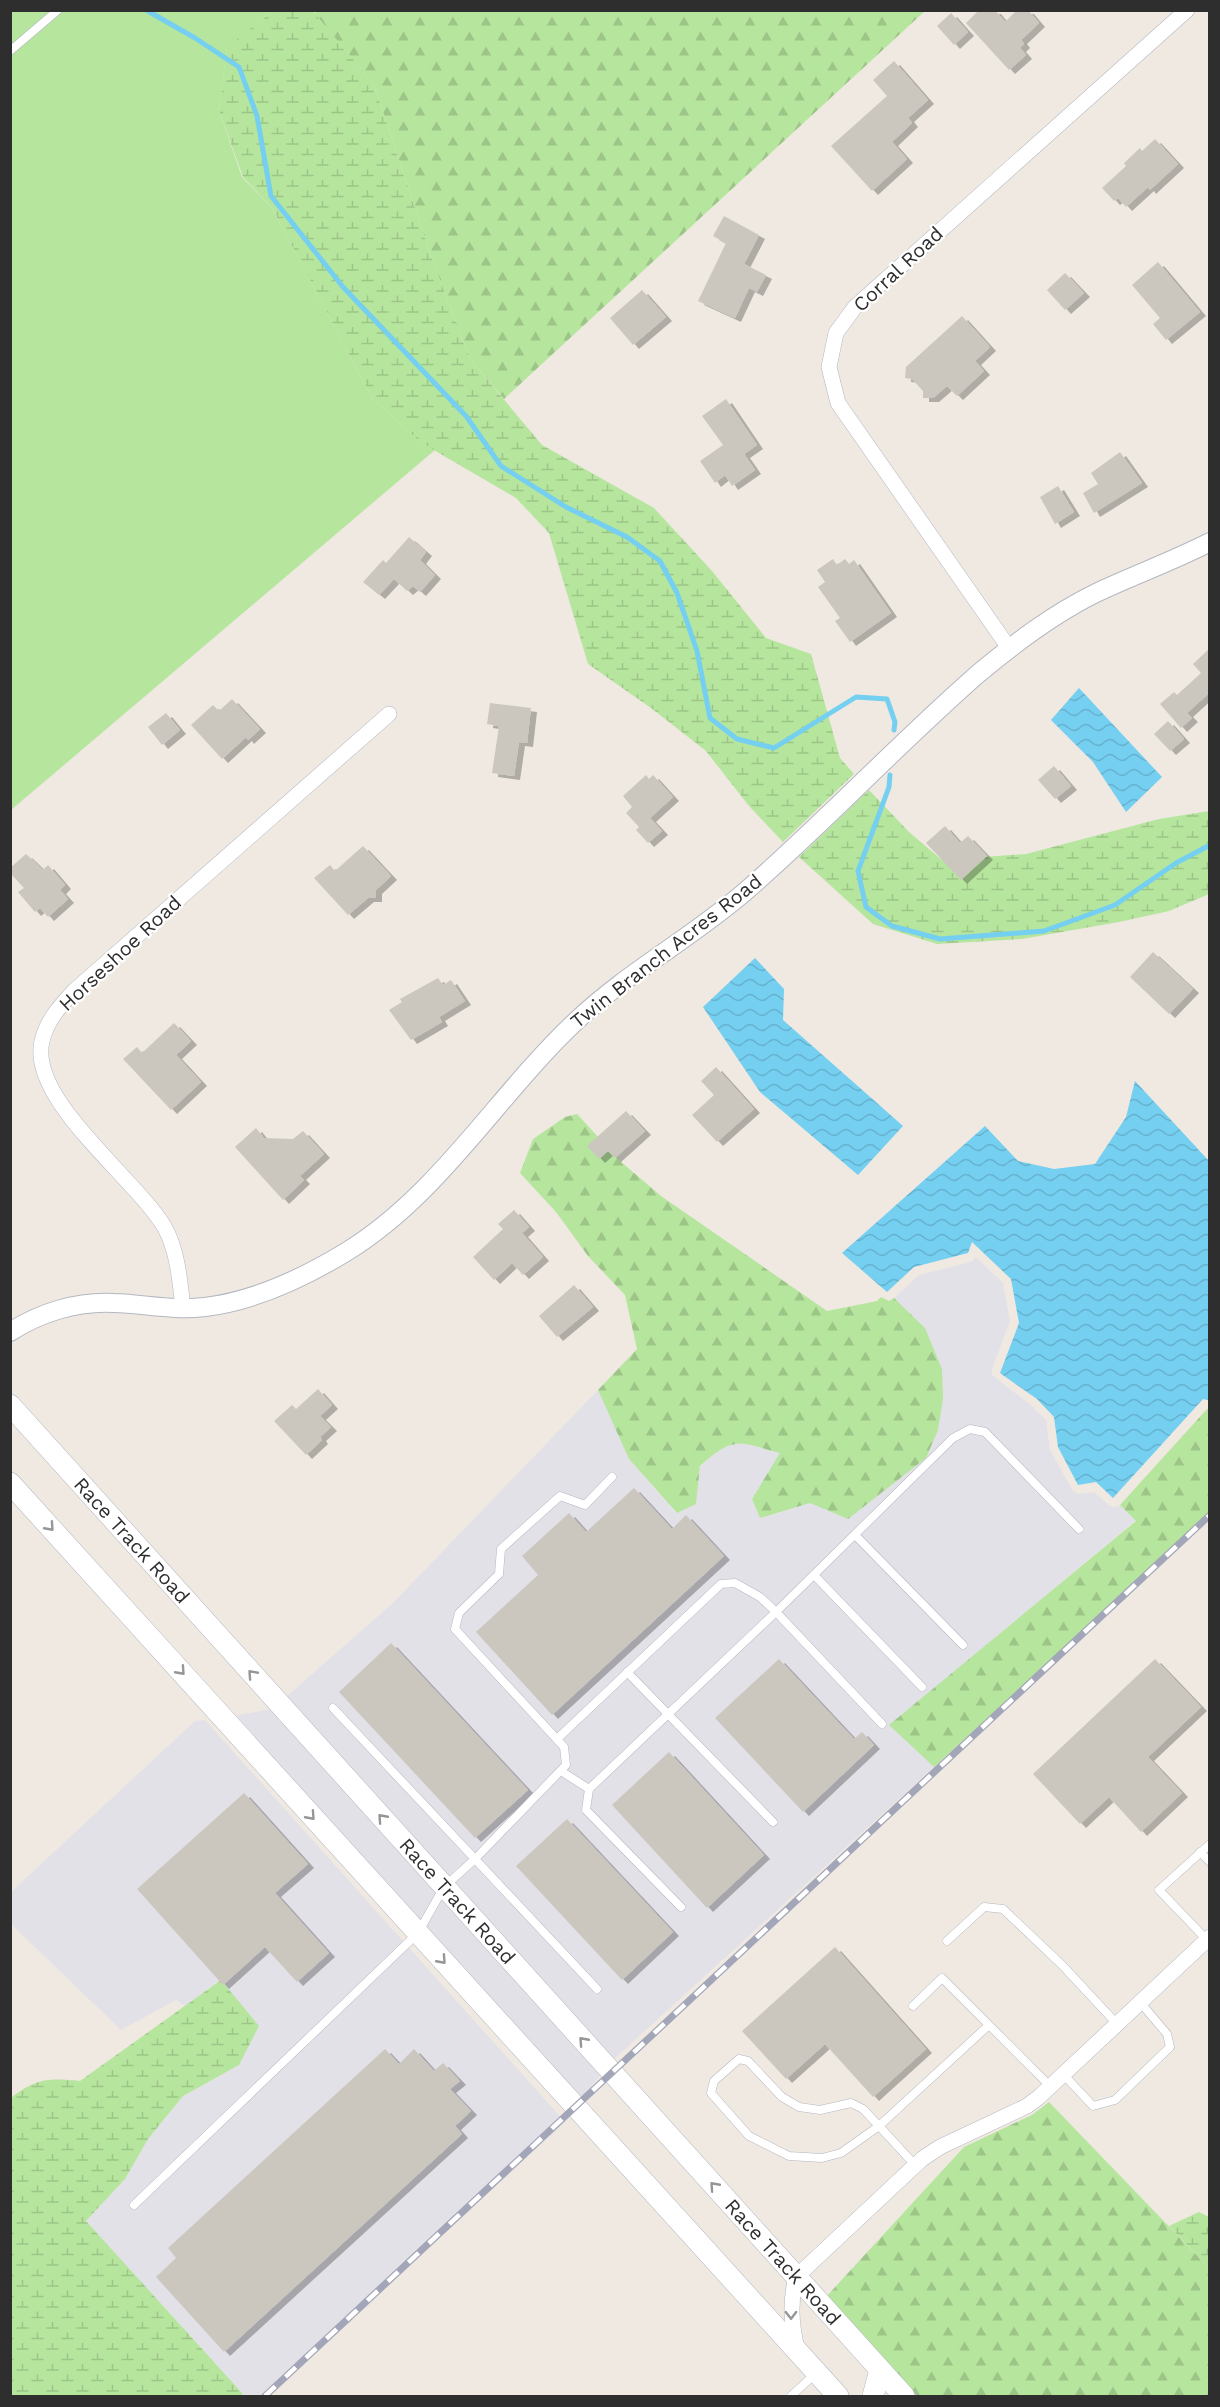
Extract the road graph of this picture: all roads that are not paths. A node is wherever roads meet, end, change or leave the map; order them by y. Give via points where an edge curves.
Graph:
1 (58, 10) edge
2 (1187, 10) edge
3 (10, 51) edge
4 (1209, 542) edge
5 (1009, 648) junction
6 (389, 714) dead end
7 (183, 1309) junction
8 (10, 1332) edge
9 (10, 1405) edge
10 (612, 1477) dead end
11 (10, 1483) edge
12 (1079, 1529) dead end
13 (855, 1535) junction
14 (814, 1575) junction
15 (776, 1612) junction
16 (963, 1646) dead end
17 (627, 1672) junction
18 (922, 1687) dead end
19 (333, 1707) dead end
20 (668, 1714) junction
21 (882, 1724) dead end
22 (557, 1739) junction
23 (561, 1771) junction
24 (589, 1789) junction
25 (773, 1821) dead end
26 (1209, 1844) edge
27 (1200, 1852) junction
28 (476, 1859) junction
29 (1209, 1862) edge
30 (444, 1887) junction
31 (681, 1907) dead end
32 (418, 1934) junction
33 (1208, 1939) edge
34 (947, 1941) dead end
35 (597, 1989) dead end
36 (1140, 2002) junction
37 (913, 2006) dead end
38 (1117, 2024) junction
39 (989, 2025) junction
40 (1063, 2074) junction
41 (1050, 2086) junction
42 (879, 2126) junction
43 (915, 2165) junction
44 (134, 2205) dead end
45 (796, 2277) junction
46 (798, 2352) junction
47 (880, 2370) junction
48 (816, 2373) junction
49 (791, 2397) edge
50 (838, 2397) edge
51 (873, 2397) edge
52 (904, 2397) edge

1 - 3 lane
2 - 5 street, Corral Road via 855,307 836,333 829,367 838,403
4 - 5 street, Twin Branch Acres Road via 1086,599
5 - 7 street, Twin Branch Acres Road via 949,699 746,891 589,1008 433,1179 375,1232 318,1267 260,1293 223,1304
6 - 7 street, Horseshoe Road via 74,991 58,1008 42,1042 45,1076 51,1091 165,1229 173,1246
7 - 8 street, Twin Branch Acres Road via 93,1303 47,1313
30 -> 9 main road, Race Track Road
10 - 22 lane via 585,1504 560,1496 501,1550 499,1574 459,1613 455,1629
11 -> 32 main road
12 - 13 lane via 985,1432 970,1429 953,1438
13 - 14 lane
13 - 16 lane
14 - 15 lane
14 - 18 lane
15 - 17 lane via 760,1597 735,1583 721,1584
15 - 20 lane
15 - 21 lane
17 - 20 lane
17 - 22 lane
19 - 28 lane
20 - 24 lane
20 - 25 lane
22 - 23 lane via 564,1747 566,1765
23 - 24 lane
23 - 28 lane
24 - 31 lane via 586,1810
26 - 27 lane
27 - 29 lane
27 - 33 lane via 1159,1890
28 - 30 lane
28 - 35 lane
30 - 32 lane
45 -> 30 main road, Race Track Road
32 - 44 lane
32 -> 46 main road
33 - 36 street
34 - 38 lane via 984,1907 1003,1909
36 - 38 street
36 - 40 lane via 1167,2034 1170,2047 1115,2100 1093,2106
37 - 39 lane via 942,1978
38 - 40 street
39 - 41 lane
39 - 42 lane
40 - 41 street
41 - 43 street via 1027,2106 940,2147
42 - 42 lane via 851,2103 820,2110 799,2107 782,2097 748,2061 740,2059 714,2081 711,2093 749,2136 789,2156 822,2158 841,2153
42 - 43 lane
43 - 45 street
45 -> 46 street via 791,2321
45 - 47 main road, Race Track Road
46 - 48 main road
47 - 51 main road
47 - 52 main road, Race Track Road
48 - 49 lane
48 - 50 main road

